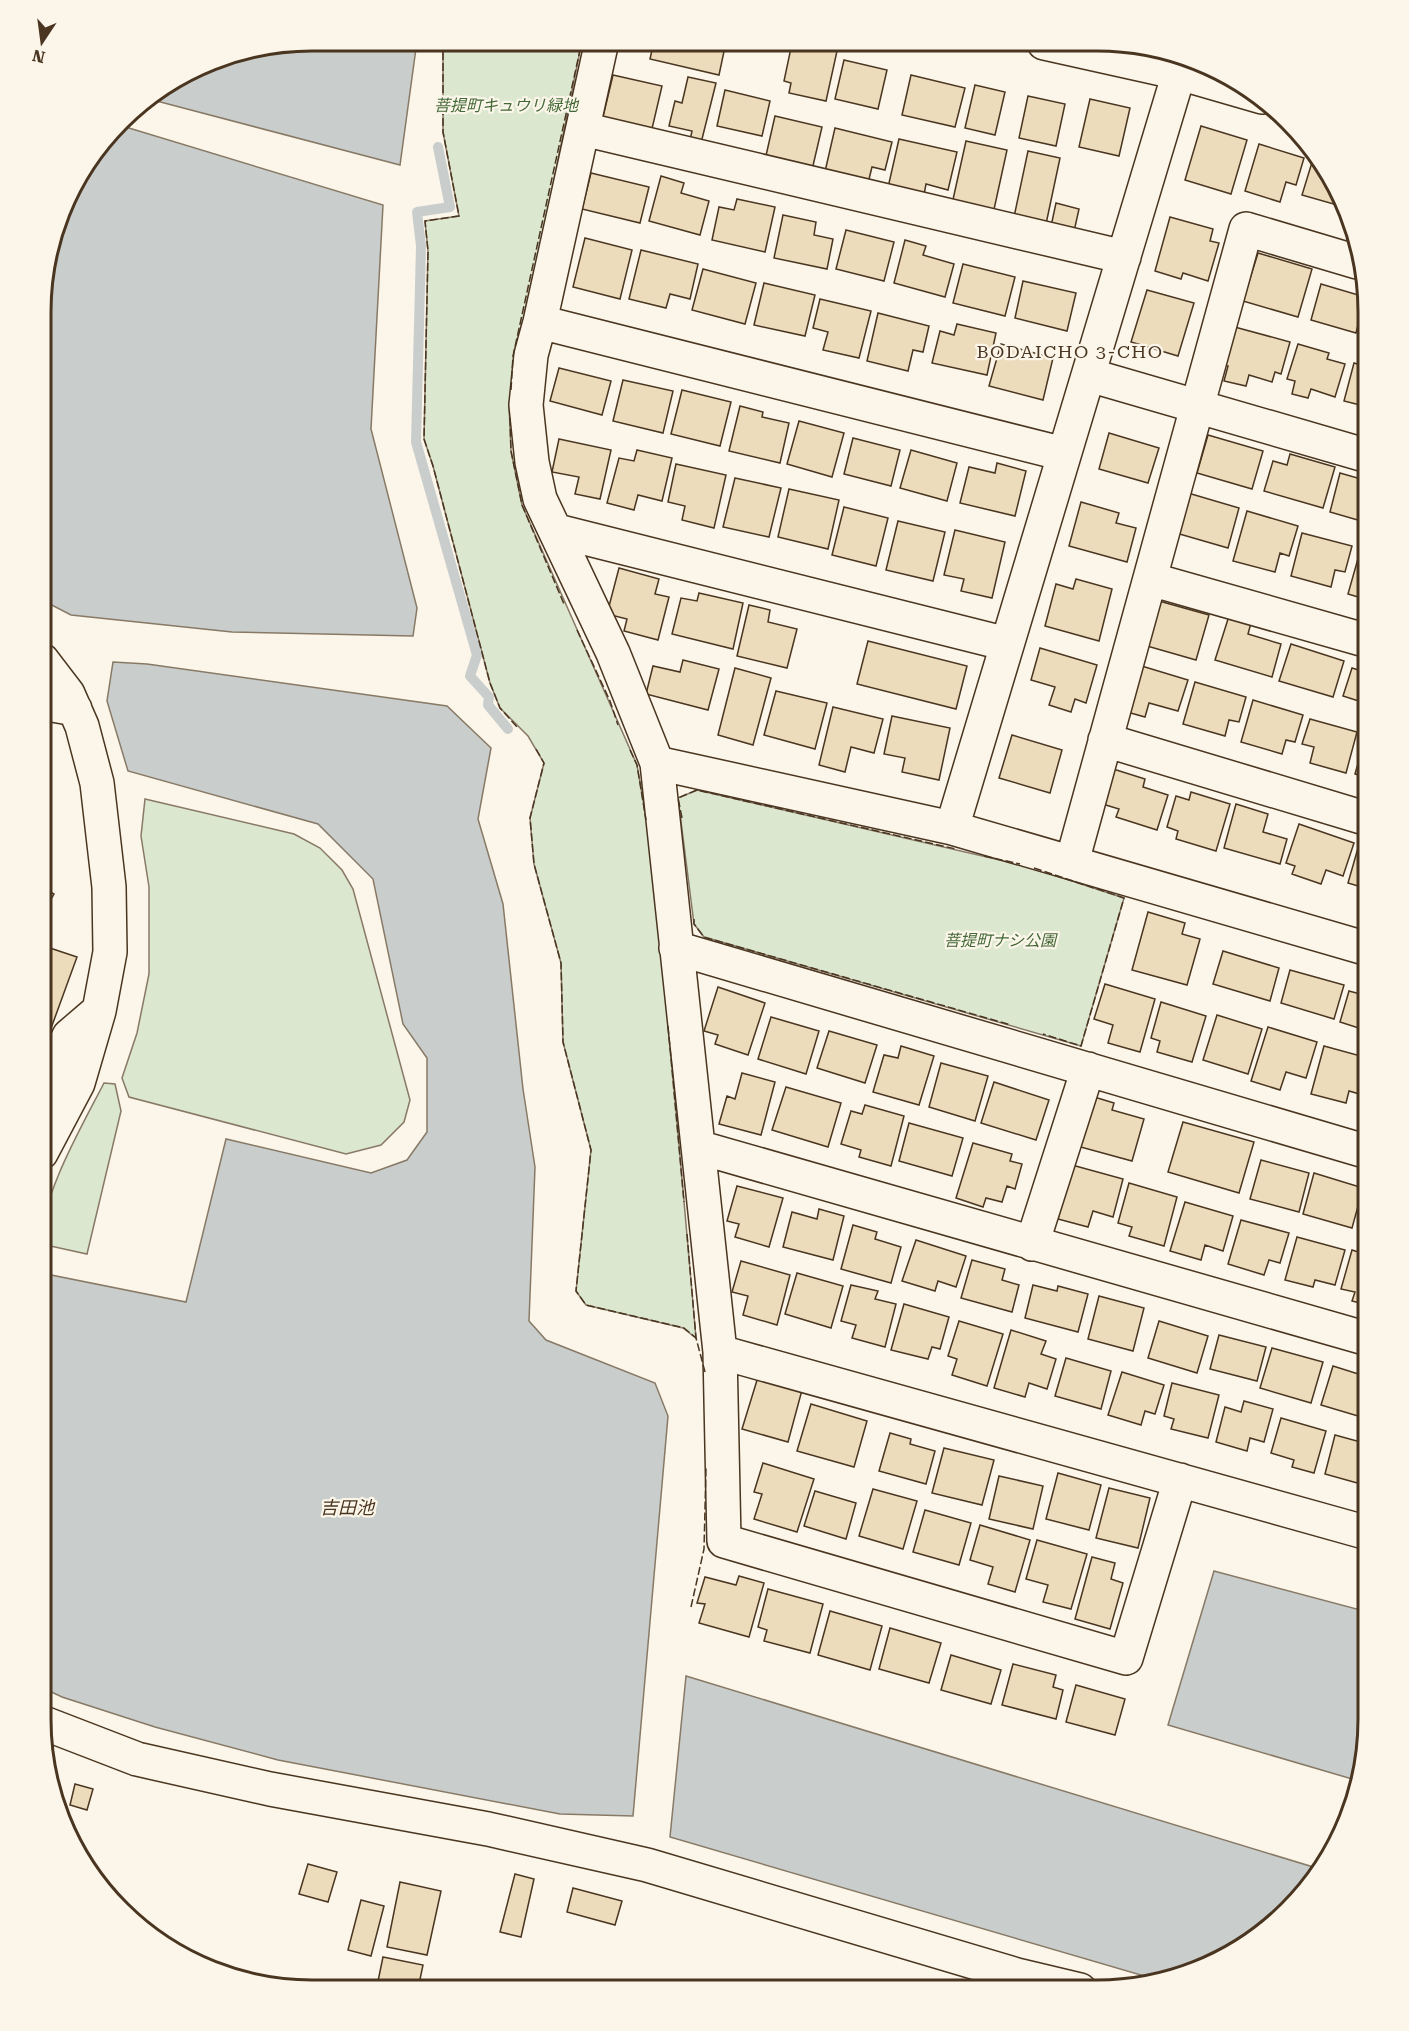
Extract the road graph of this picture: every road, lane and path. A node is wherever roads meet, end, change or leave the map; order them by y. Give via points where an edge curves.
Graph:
1 (600, 51) edge
2 (1080, 51) edge
3 (1179, 73) junction
4 (1230, 88) edge
5 (583, 129) junction
6 (1124, 257) junction
7 (1353, 261) edge
8 (540, 322) junction
9 (1089, 375) junction
10 (1197, 407) junction
11 (1358, 453) edge
12 (1064, 454) junction
13 (557, 531) junction
14 (1150, 579) junction
15 (1358, 638) edge
16 (1007, 644) junction
17 (51, 672) edge
18 (51, 705) edge
19 (75, 709) junction
20 (1105, 740) junction
21 (657, 763) junction
22 (1358, 816) edge
23 (952, 828) junction
24 (1072, 862) junction
25 (1358, 946) edge
26 (676, 948) junction
27 (99, 1011) junction
28 (1088, 1069) junction
29 (51, 1075) edge
30 (51, 1134) edge
31 (698, 1147) junction
32 (1358, 1149) edge
33 (1032, 1244) junction
34 (1358, 1336) edge
35 (720, 1352) junction
36 (1180, 1480) junction
37 (1358, 1530) edge
38 (51, 1726) edge
39 (1035, 1980) edge

1 - 5 street
2 - 3 street
3 - 4 street
3 - 6 street
5 - 6 street
5 - 8 street
6 - 9 street
7 - 10 street via 1246,229
8 - 12 street
8 - 13 street via 531,355 527,413 540,499
9 - 10 street
9 - 12 street
10 - 11 street
10 - 14 street
12 - 16 street
13 - 16 street
13 - 21 street via 613,653
14 - 15 street
14 - 20 street
16 - 23 street
17 - 19 street
18 - 19 street
19 - 27 street via 97,783 109,887 110,952
20 - 22 street
20 - 24 street
21 - 23 street
21 - 26 street
23 - 24 street
24 - 25 street
26 - 28 street
26 - 31 street
27 - 29 street via 69,1036
27 - 30 street via 78,1083
28 - 32 street
28 - 33 street
31 - 33 street
31 - 35 street
33 - 34 street
35 - 36 street
35 - 36 street via 724,1540 1126,1658
36 - 37 street
38 - 39 street via 137,1759 270,1790 488,1829 647,1865

